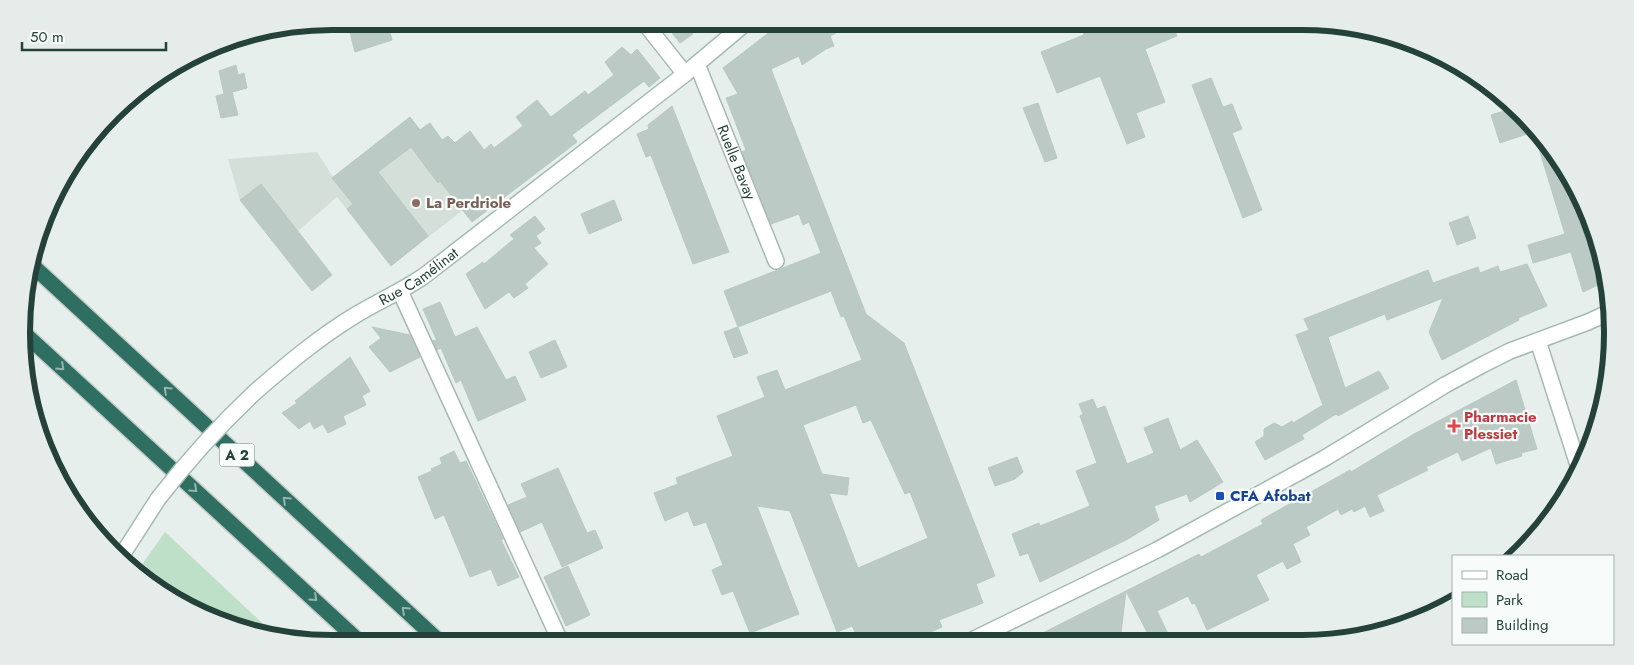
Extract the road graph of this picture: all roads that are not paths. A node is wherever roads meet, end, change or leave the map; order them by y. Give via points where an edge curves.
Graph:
1 (650, 30) edge
2 (737, 30) edge
3 (697, 64) junction
4 (685, 74) junction
5 (776, 261) dead end
6 (37, 269) edge
7 (400, 291) junction
8 (1603, 315) edge
9 (30, 339) edge
10 (1538, 341) junction
11 (1576, 460) edge
12 (124, 551) edge
13 (352, 635) edge
14 (431, 635) edge
15 (557, 635) edge
16 (983, 635) edge

1 - 4 street
2 - 3 street, Rue Camélinat
3 - 4 street, Rue Camélinat
3 - 5 street, Ruelle Bavay
4 - 7 street, Rue Camélinat via 424,276
14 -> 6 highway, A 2
7 - 12 street, Rue Camélinat, bridge via 321,338 219,426 158,499
7 - 15 street
8 - 10 street
9 -> 13 highway
10 - 11 street
10 - 16 street via 1465,374 1326,458 1157,550

